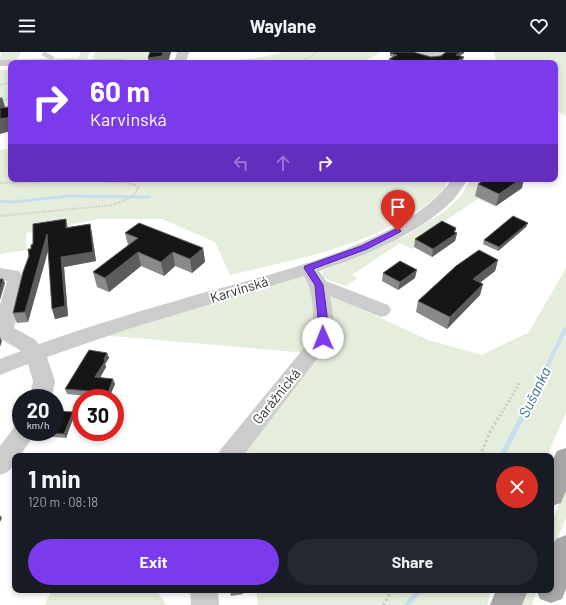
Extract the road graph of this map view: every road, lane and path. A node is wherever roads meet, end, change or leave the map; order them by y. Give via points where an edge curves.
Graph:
1 (316, 52) edge
2 (415, 55) edge
3 (48, 57) edge
4 (90, 57) edge
5 (436, 57) edge
6 (24, 60) edge
7 (112, 60) edge
8 (304, 60) edge
9 (8, 83) edge
10 (0, 85) edge
11 (24, 182) edge
12 (126, 182) edge
13 (458, 182) edge
14 (0, 183) edge
15 (0, 216) edge
16 (0, 274) edge
17 (314, 277) junction
18 (381, 310) dead end
19 (2, 331) edge
20 (34, 353) junction
21 (0, 367) edge
22 (520, 382) dead end
23 (43, 389) edge
24 (17, 441) edge
25 (231, 453) edge
26 (481, 453) edge
27 (566, 459) edge
28 (0, 465) edge
29 (554, 487) edge
30 (566, 549) edge
31 (554, 581) edge
32 (204, 593) edge
33 (391, 593) edge
34 (511, 593) edge
35 (550, 593) edge
36 (205, 605) edge
37 (383, 605) edge
38 (506, 605) edge
39 (545, 605) edge

1 - 8 path
2 - 5 street
3 - 4 street
3 - 6 street
4 - 7 street
9 - 10 path
11 - 14 path
12 - 15 path via 139,187 137,193 113,205
13 - 17 street, Karvinská via 449,195 427,213
16 - 19 street via 12,275 16,281
17 - 18 street
17 - 20 street, Karvinská via 89,334
17 - 25 street, Garážnická via 323,315 323,338
19 - 20 street via 27,344
20 - 21 street, Karvinská
20 - 23 street via 44,381
22 - 26 path via 490,432
24 - 28 street
27 - 29 main road
30 - 31 main road
32 - 36 street
33 - 37 path
34 - 38 main road
35 - 39 main road

